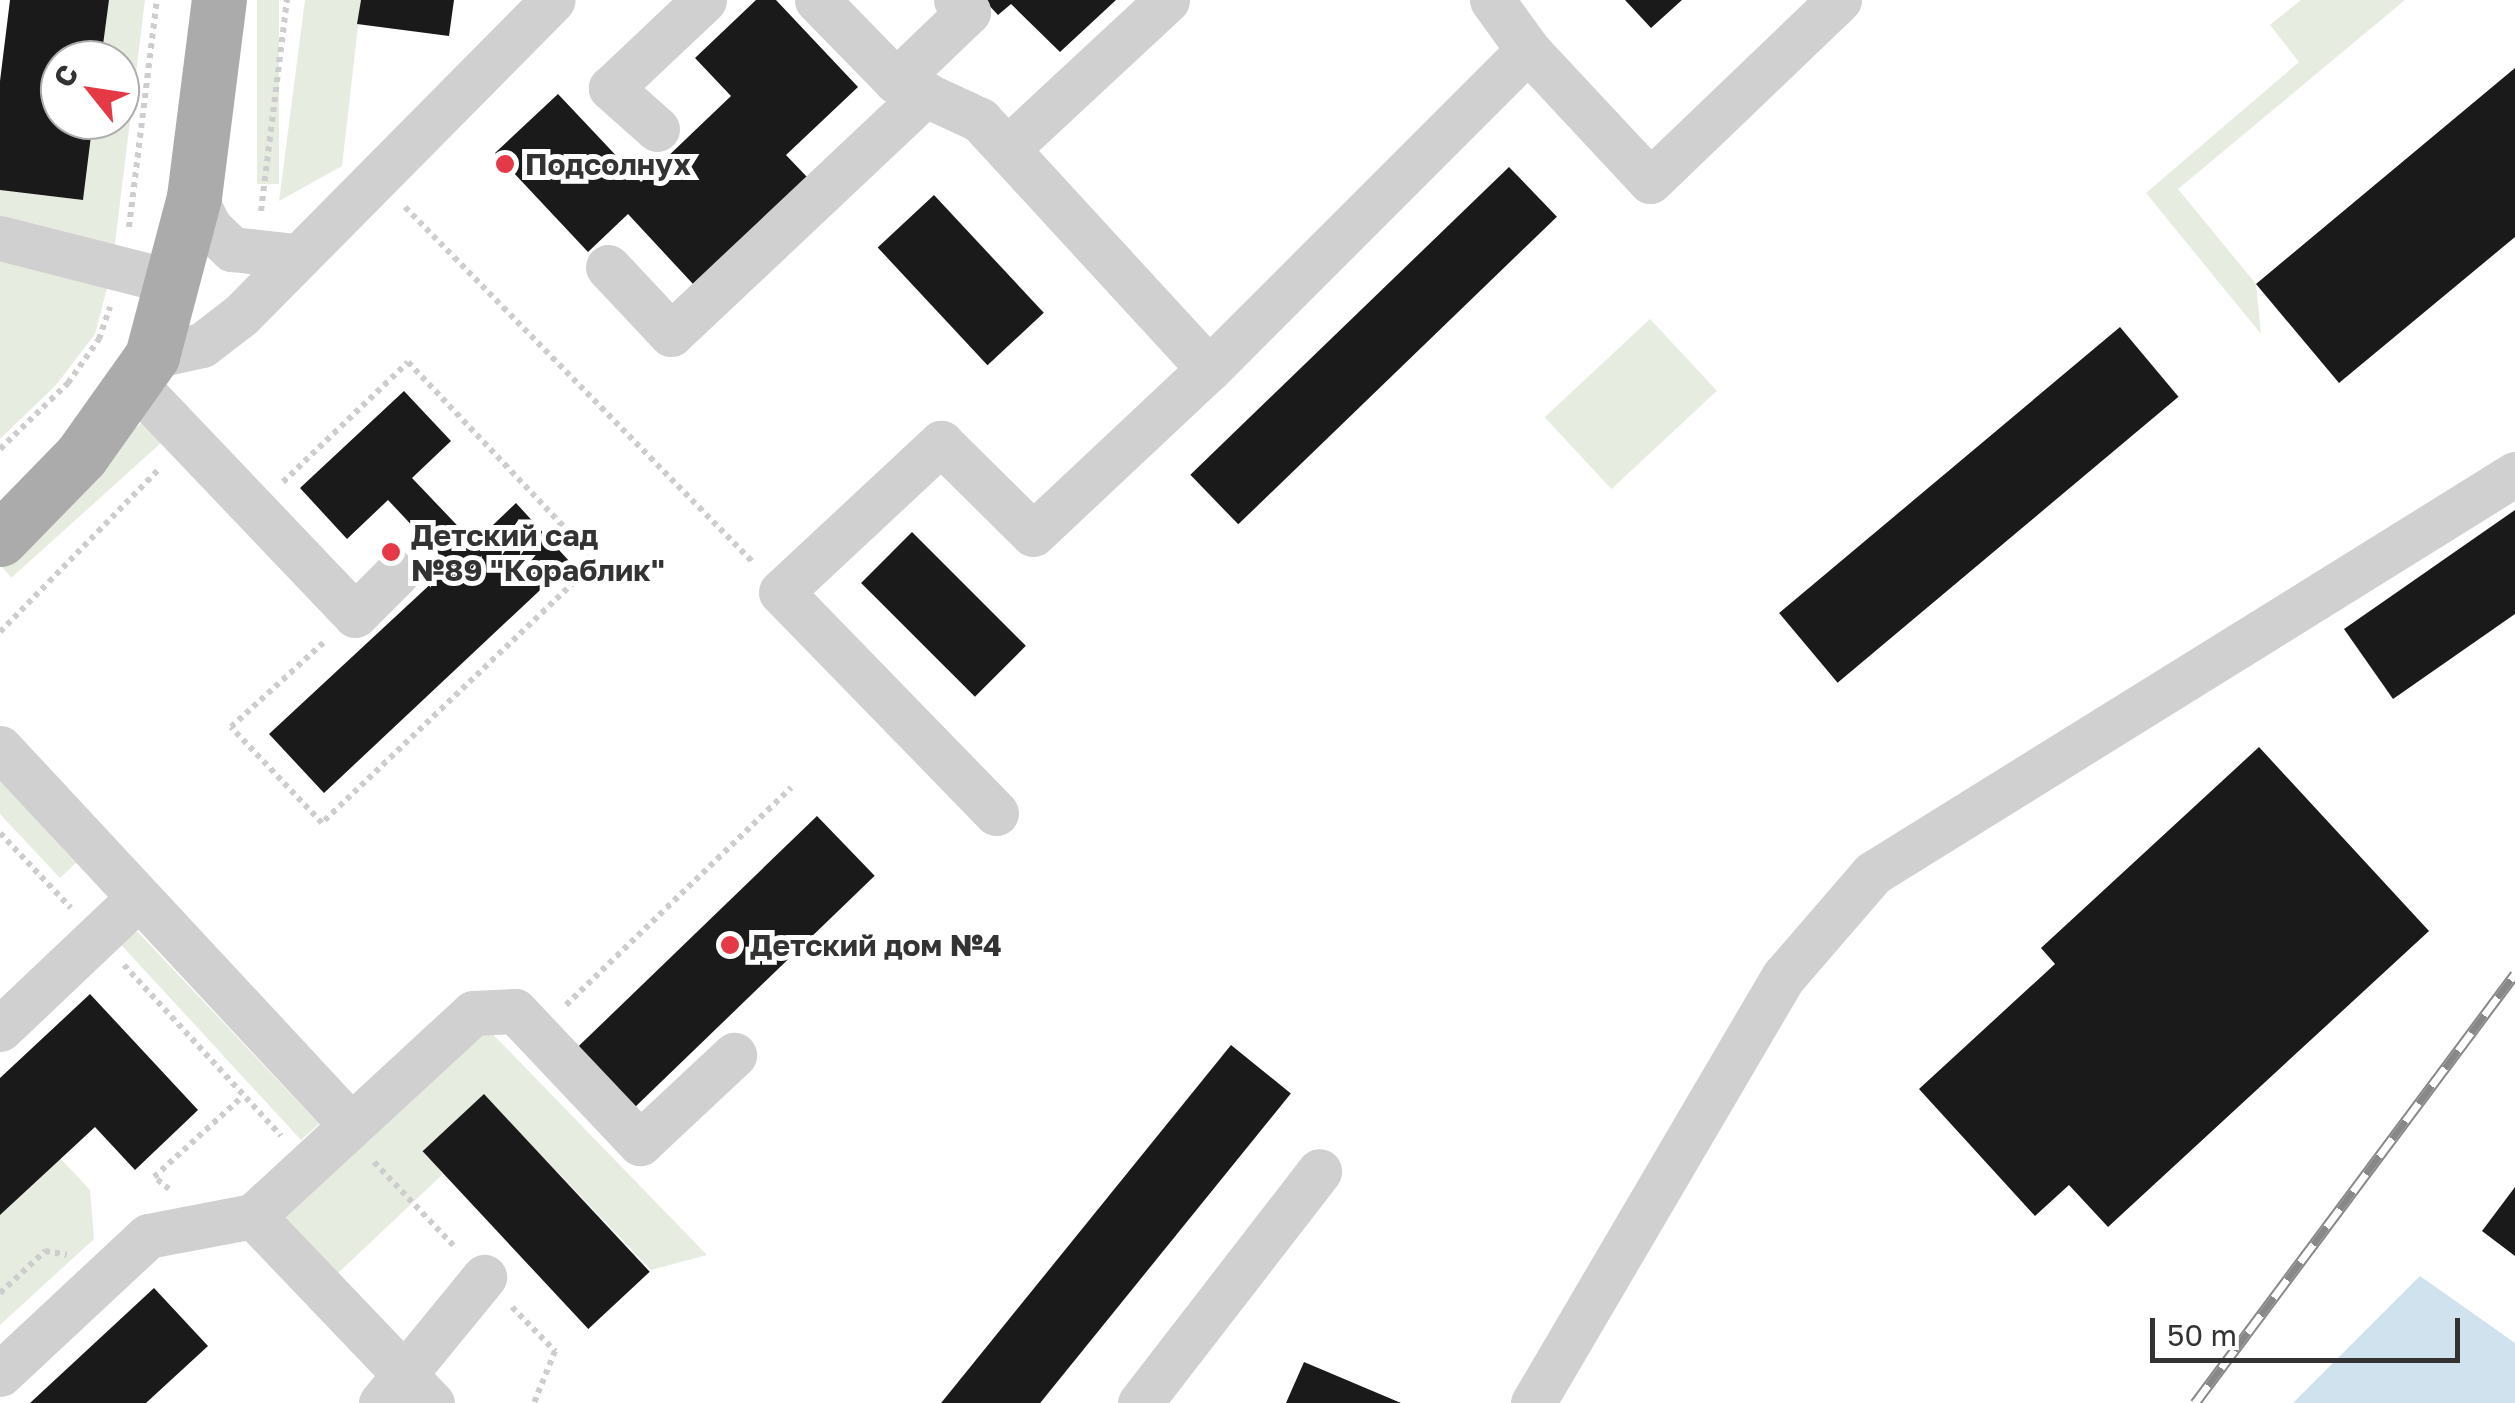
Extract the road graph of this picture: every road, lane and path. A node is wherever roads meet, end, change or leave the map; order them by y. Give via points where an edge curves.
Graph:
1 (219, 0) edge
2 (704, 0) edge
3 (818, 0) edge
4 (956, 0) edge
5 (1167, 0) edge
6 (1492, 0) edge
7 (1838, 0) edge
8 (541, 6) edge
9 (1528, 50) junction
10 (911, 87) junction
11 (657, 129) dead end
12 (1008, 148) junction
13 (376, 177) junction
14 (194, 197) junction
15 (0, 238) edge
16 (294, 256) junction
17 (608, 266) dead end
18 (172, 282) junction
19 (1209, 369) junction
20 (144, 371) junction
21 (2515, 474) edge
22 (0, 539) edge
23 (398, 573) dead end
24 (782, 592) junction
25 (0, 748) edge
26 (791, 788) dead end
27 (996, 813) dead end
28 (138, 898) junction
29 (0, 1029) edge
30 (536, 1034) junction
31 (734, 1056) dead end
32 (350, 1124) junction
33 (283, 1139) dead end
34 (1318, 1171) dead end
35 (169, 1189) dead end
36 (253, 1216) junction
37 (484, 1277) dead end
38 (0, 1374) edge
39 (407, 1394) edge
40 (1140, 1403) edge
41 (1533, 1403) edge

1 - 14 main road
2 - 11 lane via 610,88
3 - 10 lane
4 - 10 lane via 968,12
5 - 12 lane
6 - 9 lane
7 - 9 lane via 1650,181
8 - 13 lane
9 - 19 lane
10 - 12 lane via 980,120
10 - 17 lane via 671,334
12 - 19 lane
13 - 16 lane
13 - 24 path
14 - 16 lane via 209,227 232,249
14 - 18 main road
15 - 18 lane
16 - 20 lane via 241,315 202,345
18 - 20 main road
19 - 24 lane via 1034,534 941,443
20 - 22 main road via 80,456
20 - 23 lane via 354,614
21 - 41 lane via 1873,873 1784,976
24 - 27 lane
25 - 28 lane
26 - 30 path
28 - 29 lane
28 - 32 lane
30 - 31 lane via 640,1143
30 - 32 lane via 514,1011 473,1013
32 - 36 lane
33 - 35 path via 243,1096 154,1178
34 - 40 lane
36 - 38 lane via 148,1236
36 - 39 lane
37 - 39 lane

